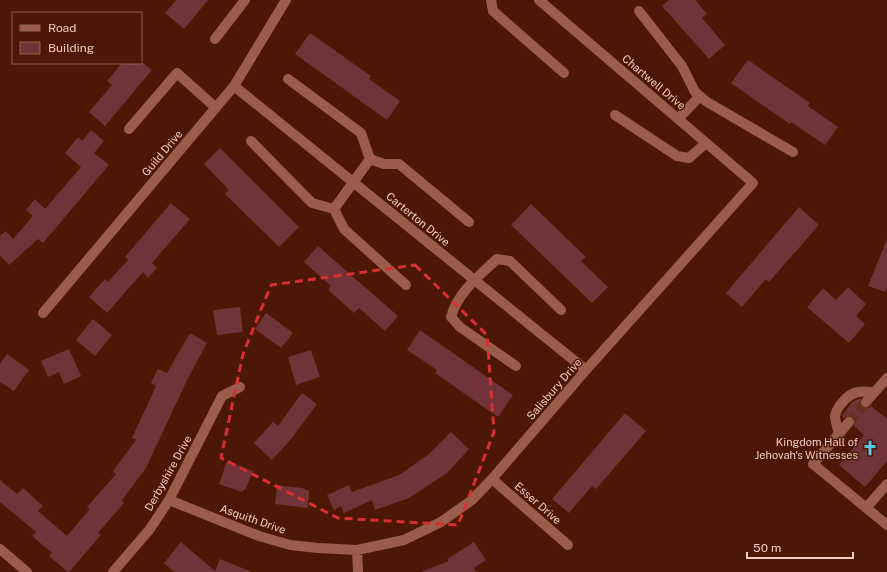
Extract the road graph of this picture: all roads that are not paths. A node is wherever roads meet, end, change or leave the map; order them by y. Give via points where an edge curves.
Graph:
1 (245, 0) edge
2 (273, 0) edge
3 (491, 0) edge
4 (539, 0) edge
5 (284, 3) edge
6 (639, 11) dead end
7 (215, 39) dead end
8 (564, 73) dead end
9 (288, 79) dead end
10 (234, 86) junction
11 (700, 96) junction
12 (216, 108) junction
13 (615, 115) dead end
14 (678, 119) junction
15 (129, 129) dead end
16 (251, 141) dead end
17 (706, 143) junction
18 (793, 152) dead end
19 (370, 159) junction
20 (354, 183) junction
21 (753, 183) joint
22 (334, 209) junction
23 (469, 222) dead end
24 (474, 280) junction
25 (406, 285) dead end
26 (561, 310) dead end
27 (43, 313) dead end
28 (516, 366) dead end
29 (586, 370) junction
30 (887, 378) edge
31 (240, 387) dead end
32 (876, 390) junction
33 (866, 402) tunnel mouth
34 (849, 422) tunnel mouth
35 (839, 434) junction
36 (492, 479) junction
37 (887, 484) edge
38 (169, 500) junction
39 (866, 508) junction
40 (887, 525) edge
41 (568, 545) dead end
42 (0, 549) edge
43 (357, 550) junction
44 (27, 572) edge
45 (113, 572) edge
46 (358, 572) edge

1 - 7 street
2 - 5 street
3 - 8 street via 493,11
4 - 14 street, Chartwell Drive
5 - 10 street, Guild Drive
6 - 11 street via 682,66 695,92
9 - 19 street via 361,133
10 - 12 street, Guild Drive
10 - 20 street, Carterton Drive
11 - 14 street
11 - 18 street
12 - 15 street via 177,73
12 - 27 street, Guild Drive
13 - 17 street via 677,156 689,158
14 - 17 street, Chartwell Drive
16 - 22 street via 312,204
17 - 21 street, Chartwell Drive
19 - 20 street
19 - 23 street via 384,164 399,164
20 - 22 street
20 - 24 street, Carterton Drive
21 - 29 street, Salisbury Drive
22 - 25 street via 344,230
24 - 26 street via 497,259 510,261
24 - 28 street via 454,307 452,317 460,327
24 - 29 street, Carterton Drive
29 - 36 street, Salisbury Drive
30 - 32 street
31 - 38 street, Derbyshire Drive via 222,396
32 - 33 street
32 - 35 street via 852,394 844,401 835,417
34 - 35 street
35 - 39 street via 813,464
36 - 41 street, Esser Drive
36 - 43 street, Salisbury Drive via 472,500 441,522 404,540
37 - 39 street
38 - 43 street, Asquith Drive via 259,536 290,545
38 - 45 street, Derbyshire Drive via 150,528
39 - 40 street
42 - 44 street
43 - 46 street

